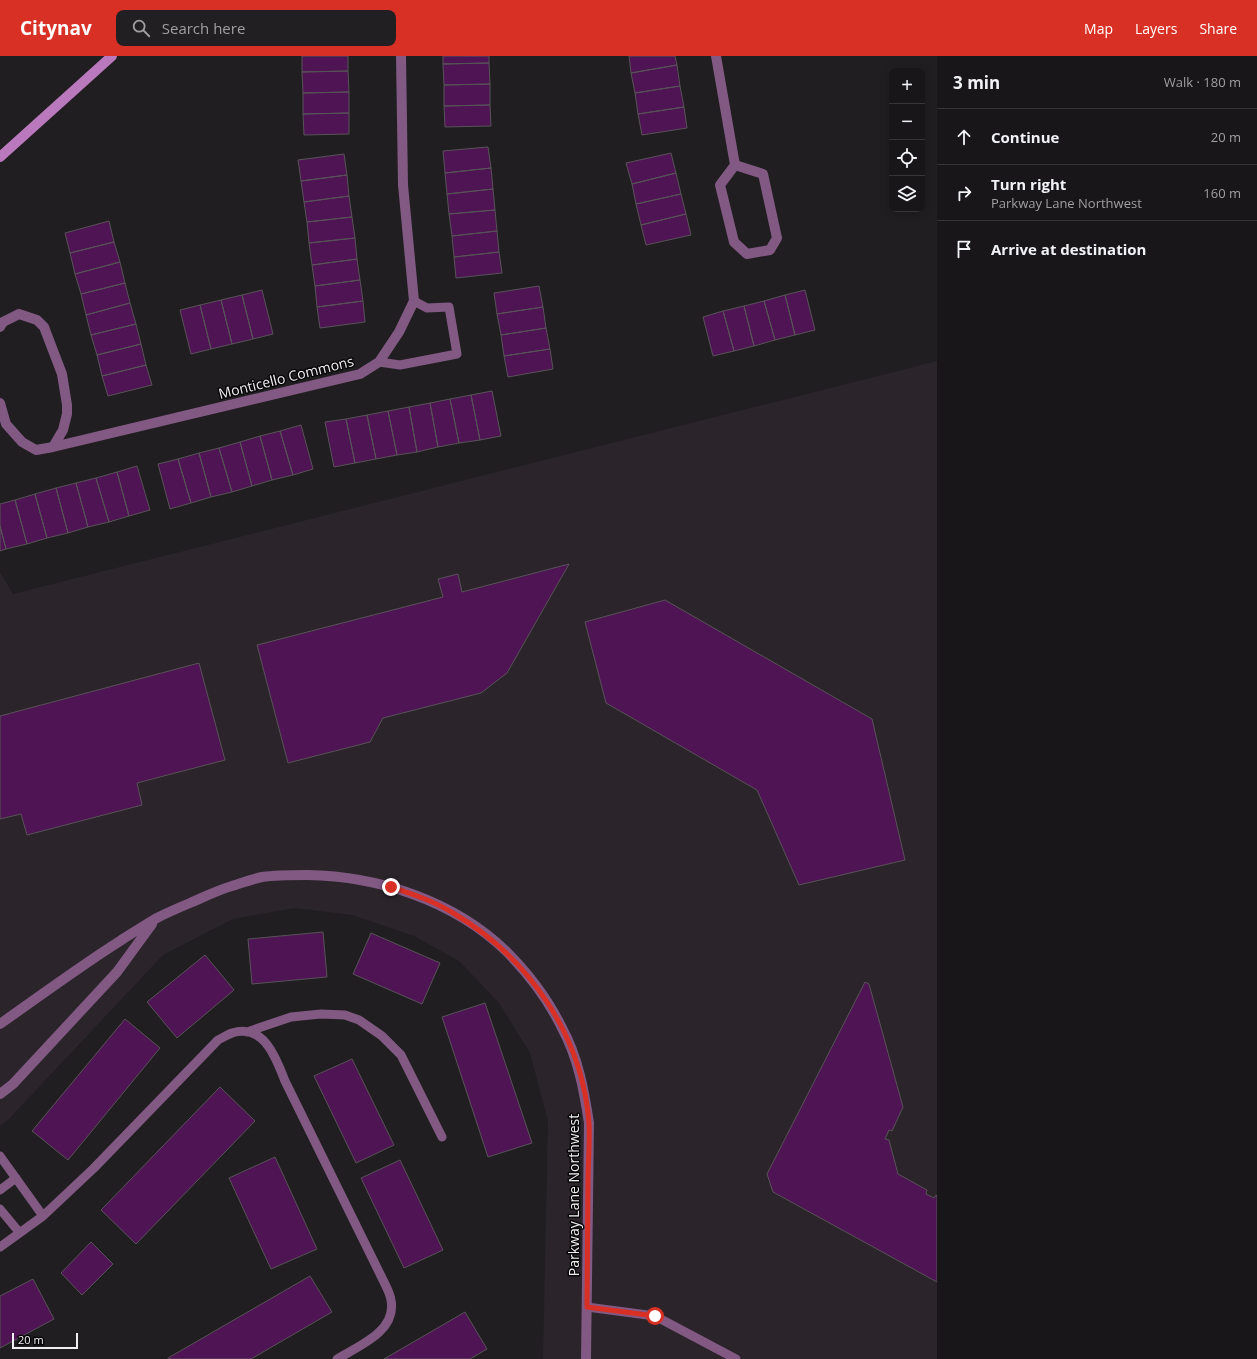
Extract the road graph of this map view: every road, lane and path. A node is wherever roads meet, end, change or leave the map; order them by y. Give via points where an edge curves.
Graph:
1 (112, 56) edge
2 (401, 56) edge
3 (716, 56) edge
4 (0, 156) edge
5 (735, 165) junction
6 (414, 300) junction
7 (0, 327) edge
8 (380, 362) junction
9 (0, 403) edge
10 (53, 447) junction
11 (155, 919) junction
12 (0, 1024) edge
13 (247, 1032) junction
14 (0, 1094) edge
15 (442, 1137) dead end
16 (0, 1156) edge
17 (16, 1178) junction
18 (0, 1190) edge
19 (0, 1209) edge
20 (43, 1216) junction
21 (19, 1232) junction
22 (0, 1248) edge
23 (587, 1307) junction
24 (337, 1359) edge
25 (586, 1359) edge
26 (736, 1359) edge

1 - 4 street
2 - 6 street via 403,185
3 - 5 street
5 - 5 street via 720,185 734,242 747,254 770,250 776,238 763,174
6 - 8 street, Monticello Commons via 399,332
6 - 8 lane via 427,308 449,307 457,354 400,365
7 - 10 street via 3,322 19,314 37,320 44,327 62,374 67,405 63,430
8 - 10 street, Monticello Commons via 360,374
9 - 10 street, Monticello Commons via 6,424 22,442 36,450
11 - 12 street, Parkway Lane Northwest via 87,962
11 - 14 street via 117,972
11 - 23 street, Parkway Lane Northwest via 230,886 262,877 327,875 391,887 422,898 452,912 505,950 547,1000 563,1029 584,1090 589,1123
13 - 15 lane via 291,1017 344,1015 359,1020 382,1036 401,1055
13 - 20 lane via 232,1033 218,1040 94,1168
13 - 24 lane via 261,1037 273,1052 391,1300 390,1319 378,1335
16 - 17 lane
17 - 18 lane
17 - 20 lane
19 - 21 lane
20 - 21 lane
21 - 22 lane
23 - 25 street, Parkway Lane Northwest
23 - 26 lane via 655,1316

